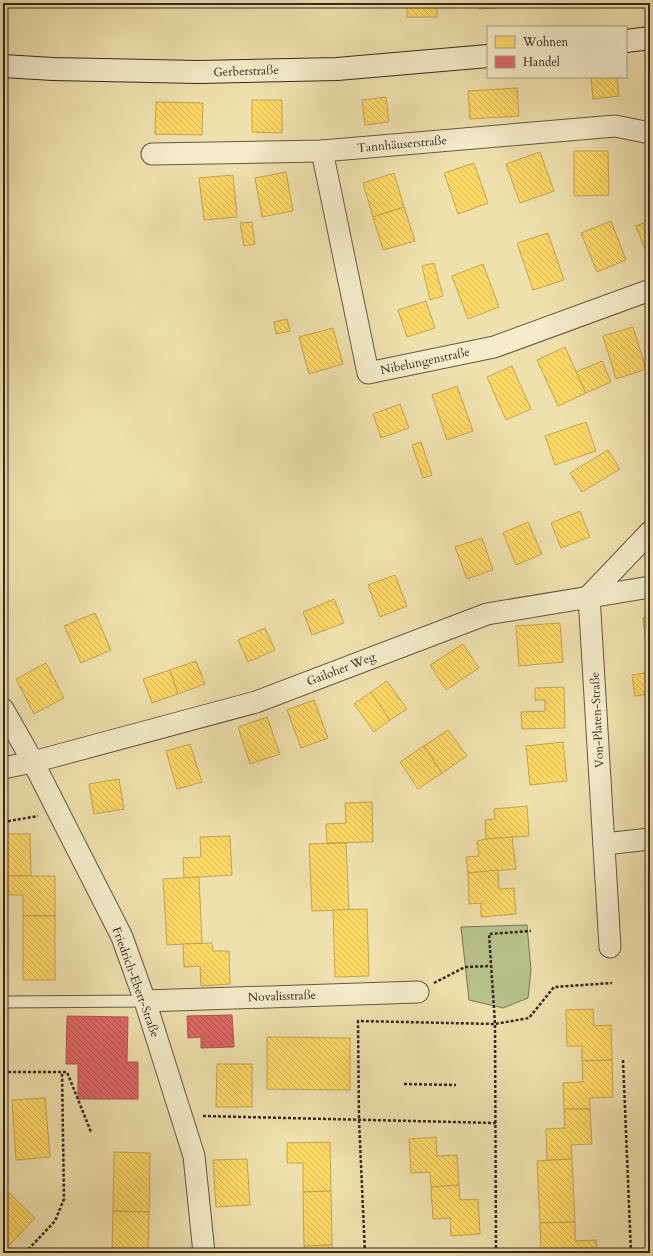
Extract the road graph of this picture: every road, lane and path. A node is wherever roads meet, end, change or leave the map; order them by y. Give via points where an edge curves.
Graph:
1 (650, 38) edge
2 (627, 41) edge
3 (487, 56) edge
4 (3, 66) edge
5 (650, 133) edge
6 (322, 151) junction
7 (152, 154) dead end
8 (650, 290) edge
9 (650, 532) edge
10 (650, 587) edge
11 (589, 596) junction
12 (3, 709) edge
13 (33, 762) junction
14 (3, 768) edge
15 (59, 813) junction
16 (3, 822) edge
17 (650, 839) edge
18 (604, 844) junction
19 (531, 931) dead end
20 (610, 947) dead end
21 (490, 966) junction
22 (612, 983) dead end
23 (418, 992) joint
24 (145, 1001) junction
25 (3, 1002) edge
26 (495, 1024) junction
27 (623, 1060) dead end
28 (3, 1072) edge
29 (62, 1072) junction
30 (404, 1084) dead end
31 (456, 1085) dead end
32 (182, 1116) junction
33 (359, 1120) junction
34 (496, 1124) junction
35 (91, 1132) dead end
36 (31, 1247) junction
37 (25, 1253) edge
38 (32, 1253) edge
39 (204, 1253) edge
40 (365, 1253) edge
41 (496, 1253) edge
42 (631, 1253) edge

1 - 2 street
3 - 4 street, Gerberstraße via 337,69 199,72
5 - 6 street, Tannhäuserstraße via 615,126
6 - 7 street, Tannhäuserstraße
6 - 8 street, Nibelungenstraße via 368,373 494,347
9 - 11 street
10 - 11 street, Gailoher Weg
11 - 13 street, Gailoher Weg via 487,614 256,702
11 - 18 street, Von-Platen-Straße
12 - 13 street, Friedrich-Ebert-Straße
13 - 14 street, Gailoher Weg
13 - 15 street, Friedrich-Ebert-Straße
15 - 16 path
15 - 24 street, Friedrich-Ebert-Straße via 122,937
17 - 18 street
18 - 20 street, Von-Platen-Straße
19 - 21 path via 489,934
21 - 23 path via 465,966
21 - 26 path
22 - 26 path via 554,987 529,1018
23 - 24 street, Novalisstraße
24 - 25 lane
24 - 32 street, Friedrich-Ebert-Straße
26 - 33 path via 358,1022
26 - 34 path
27 - 42 path
28 - 29 path
29 - 35 path via 67,1072
29 - 36 path via 64,1199 55,1221
30 - 31 path
32 - 33 path
32 - 39 street, Friedrich-Ebert-Straße via 194,1156
33 - 34 path
33 - 40 path
34 - 41 path
36 - 37 path
36 - 38 path

